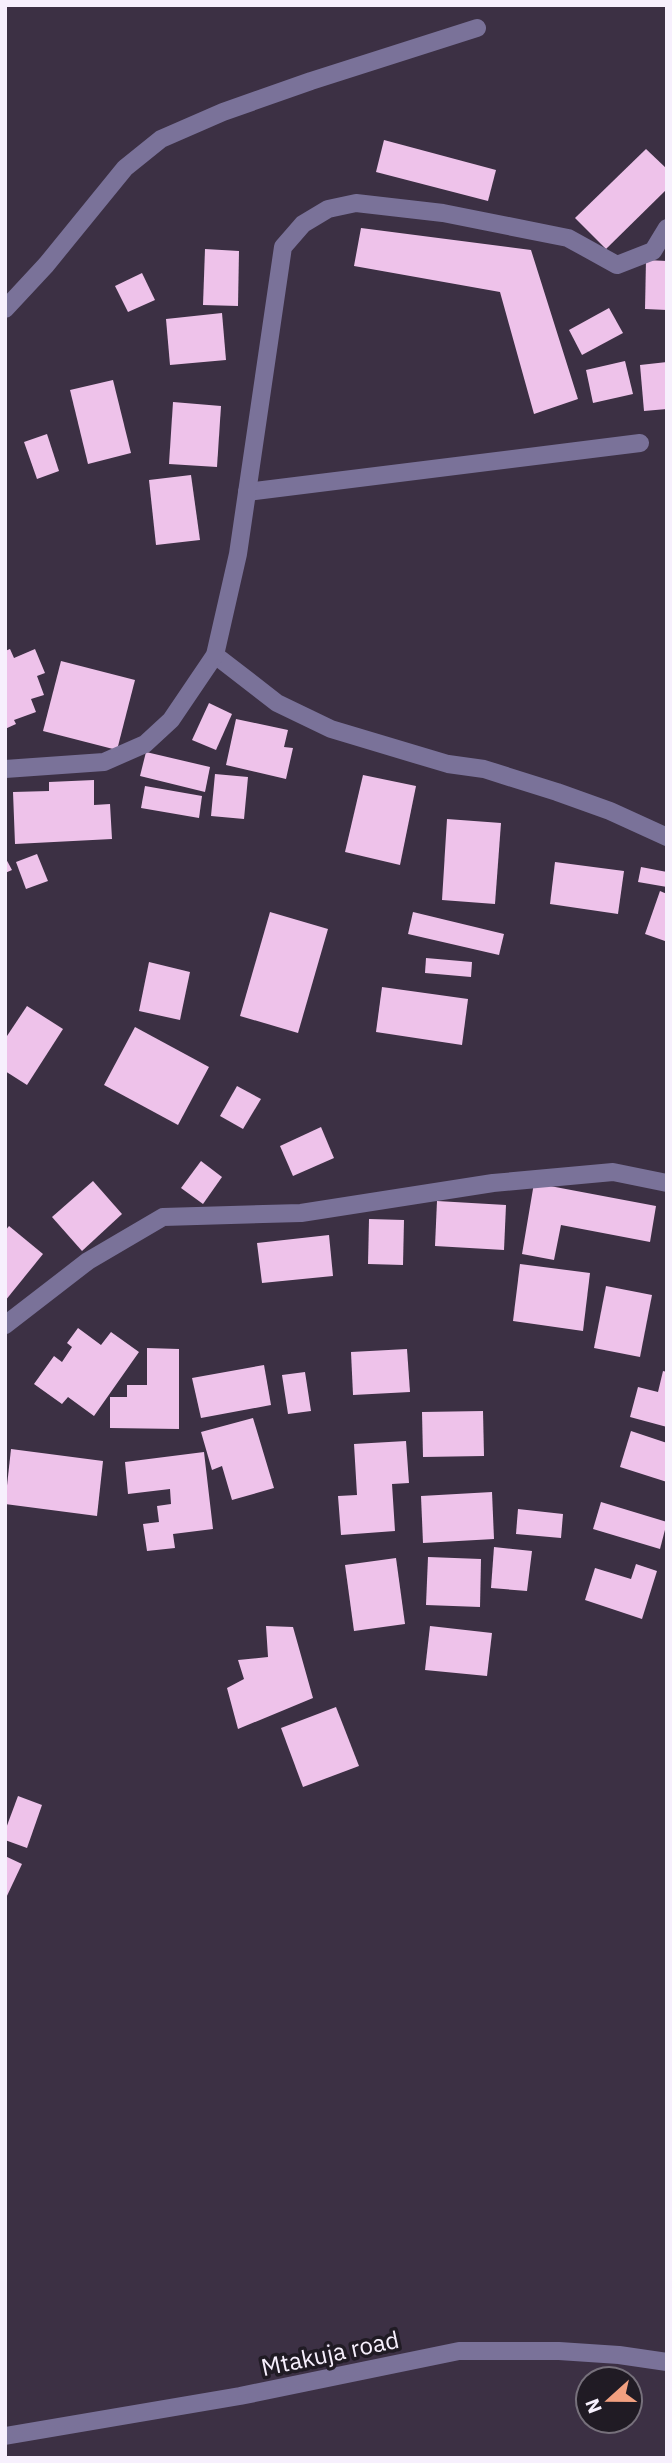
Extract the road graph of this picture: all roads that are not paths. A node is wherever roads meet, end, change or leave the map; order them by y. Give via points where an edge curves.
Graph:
1 (477, 28) dead end
2 (667, 228) edge
3 (5, 309) edge
4 (639, 443) dead end
5 (247, 492) junction
6 (215, 655) junction
7 (5, 769) edge
8 (667, 837) edge
9 (667, 1183) edge
10 (5, 1325) edge
11 (667, 2362) edge
12 (5, 2436) edge

1 - 3 street via 311,81 161,139 125,168
2 - 5 street via 653,251 617,265 568,238 443,213 356,203 328,209 303,224 283,247
4 - 5 street
5 - 6 street
6 - 7 street via 171,720 145,744 104,762
6 - 8 street via 276,703 331,729 557,792
9 - 10 street via 613,1172 493,1183 301,1213 163,1217 88,1261
11 - 12 street, Mtakuja road via 559,2351 459,2351 240,2396

